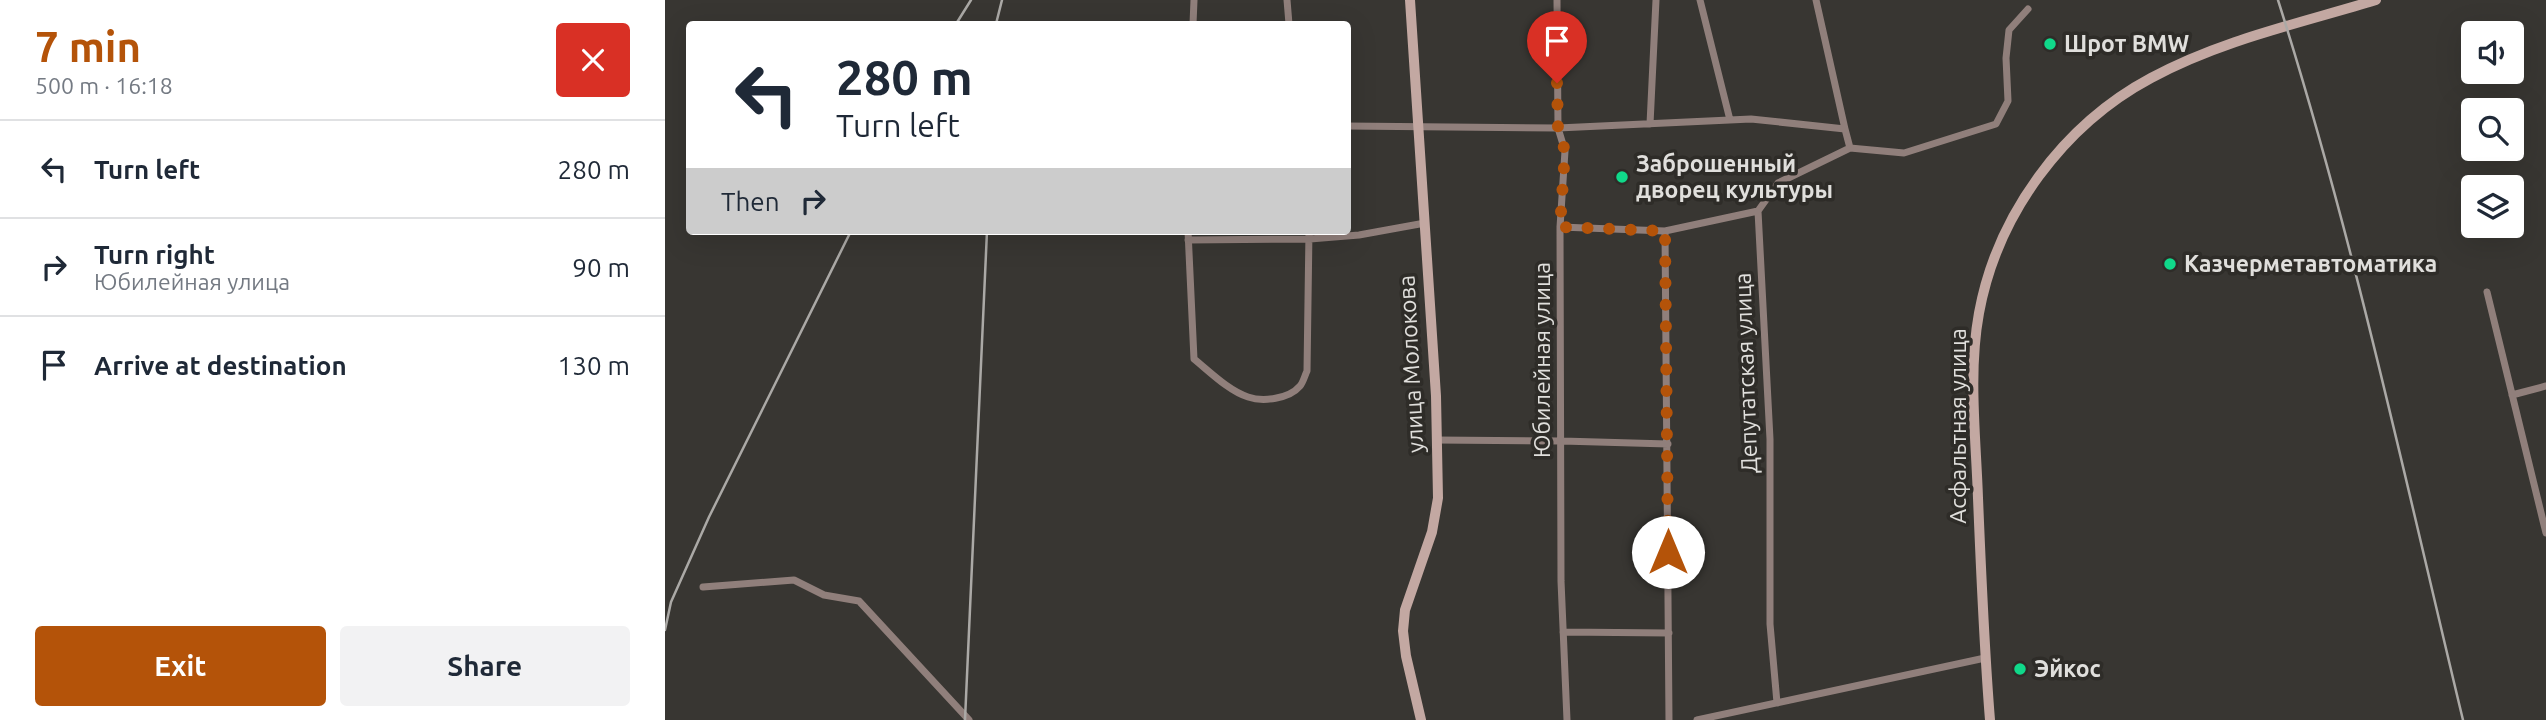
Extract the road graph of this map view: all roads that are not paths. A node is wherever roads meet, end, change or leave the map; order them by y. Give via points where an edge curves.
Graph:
1 (1194, 0) edge
2 (1287, 0) edge
3 (1410, 0) edge
4 (1557, 0) edge
5 (1656, 0) edge
6 (1700, 0) edge
7 (1816, 0) edge
8 (2376, 0) edge
9 (2028, 9) dead end
10 (1193, 21) edge
11 (1289, 21) edge
12 (1730, 120) junction
13 (1650, 124) junction
14 (1351, 126) edge
15 (1419, 126) junction
16 (1558, 128) junction
17 (1845, 129) junction
18 (1850, 148) junction
19 (1758, 211) junction
20 (1425, 223) junction
21 (1560, 227) junction
22 (1665, 231) junction
23 (1351, 234) edge
24 (1188, 235) edge
25 (1309, 235) edge
26 (1188, 240) junction
27 (2487, 292) dead end
28 (2546, 386) edge
29 (2512, 395) junction
30 (1436, 440) junction
31 (1562, 440) junction
32 (1668, 444) junction
33 (2546, 533) edge
34 (703, 587) dead end
35 (1563, 632) junction
36 (1669, 634) junction
37 (1985, 658) junction
38 (1777, 703) junction
39 (969, 720) edge
40 (1421, 720) edge
41 (1567, 720) edge
42 (1669, 720) edge
43 (1697, 720) edge
44 (1990, 720) edge

1 - 10 street
2 - 11 street
3 - 15 main road, улица Молокова
4 - 16 street, Юбилейная улица
5 - 13 street
6 - 12 street
7 - 17 street
8 - 37 main road, Асфальтная улица via 2186,60 2150,78 2073,137 2027,193 1998,246 1979,315 1974,376
9 - 18 street via 2009,30 2008,101 1996,124 1904,153
12 - 13 street
12 - 17 street
13 - 16 street
14 - 15 street
15 - 16 street
15 - 20 main road, улица Молокова
16 - 21 street, Юбилейная улица via 1565,151
17 - 18 street
18 - 19 street via 1778,183
19 - 22 street
19 - 38 street, Депутатская улица via 1770,439 1770,624
20 - 23 street
20 - 30 main road, улица Молокова
21 - 22 street
21 - 31 street, Юбилейная улица
22 - 32 street
24 - 26 street
25 - 26 street
25 - 26 street via 1307,371 1300,386 1272,399 1249,397 1194,359
27 - 29 street
28 - 29 street
29 - 33 street
30 - 31 street
30 - 40 main road, улица Молокова via 1438,498 1403,631
31 - 32 street
31 - 35 street, Юбилейная улица
32 - 36 street
34 - 39 street via 793,580 824,595 859,601
35 - 36 street
35 - 41 street, Юбилейная улица
36 - 42 street
37 - 38 street
37 - 44 main road, Асфальтная улица
38 - 43 street

